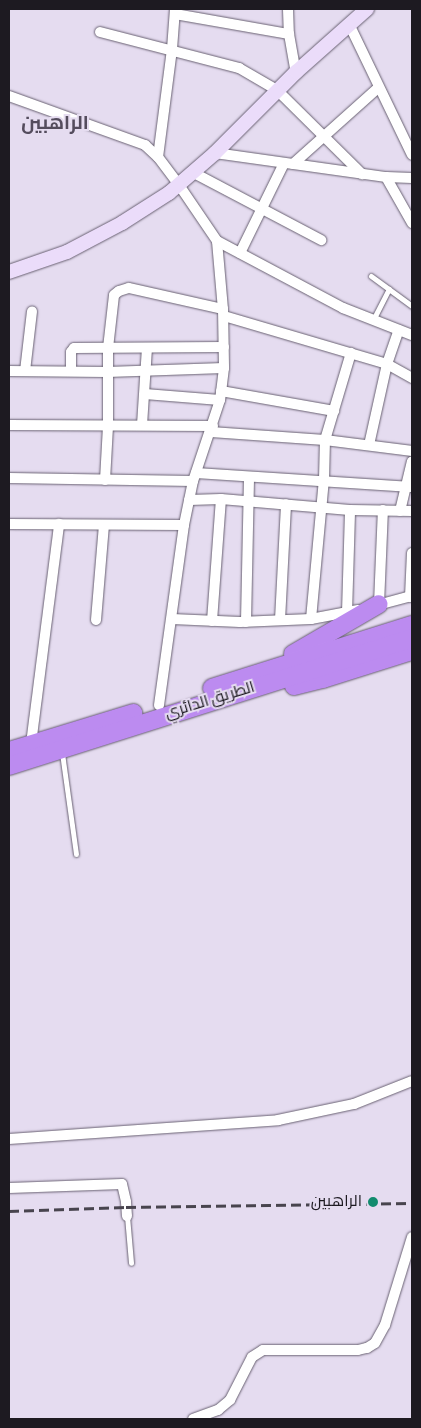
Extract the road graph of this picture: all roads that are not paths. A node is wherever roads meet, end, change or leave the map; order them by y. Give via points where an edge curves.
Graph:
1 (288, 9) edge
2 (367, 9) edge
3 (175, 11) edge
4 (349, 24) junction
5 (100, 32) dead end
6 (289, 34) junction
7 (172, 49) junction
8 (296, 72) junction
9 (379, 87) junction
10 (277, 90) junction
11 (9, 96) edge
12 (324, 136) junction
13 (215, 154) junction
14 (412, 155) edge
15 (158, 157) junction
16 (288, 164) junction
17 (194, 172) junction
18 (362, 174) junction
19 (386, 177) junction
20 (412, 178) edge
21 (179, 185) junction
22 (262, 209) junction
23 (412, 224) edge
24 (321, 240) dead end
25 (217, 241) junction
26 (240, 254) junction
27 (9, 272) edge
28 (371, 276) dead end
29 (389, 289) junction
30 (412, 306) edge
31 (32, 311) dead end
32 (224, 313) junction
33 (373, 320) junction
34 (399, 330) junction
35 (412, 335) edge
36 (224, 347) junction
37 (108, 348) junction
38 (147, 348) junction
39 (351, 353) junction
40 (387, 364) junction
41 (224, 368) junction
42 (146, 370) junction
43 (9, 371) edge
44 (25, 371) junction
45 (71, 372) junction
46 (108, 372) junction
47 (412, 378) edge
48 (145, 394) junction
49 (220, 396) junction
50 (334, 411) junction
51 (9, 425) edge
52 (142, 425) junction
53 (108, 426) junction
54 (212, 429) junction
55 (325, 440) junction
56 (369, 446) junction
57 (412, 451) edge
58 (412, 460) edge
59 (195, 477) junction
60 (249, 477) junction
61 (9, 478) edge
62 (105, 480) junction
63 (324, 480) junction
64 (409, 486) edge
65 (221, 499) junction
66 (189, 500) junction
67 (248, 501) junction
68 (286, 504) junction
69 (321, 506) junction
70 (350, 510) junction
71 (383, 510) junction
72 (400, 511) junction
73 (412, 511) edge
74 (9, 524) edge
75 (58, 524) junction
76 (104, 525) junction
77 (184, 526) junction
78 (412, 553) edge
79 (411, 596) edge
80 (379, 604) junction
81 (347, 613) junction
82 (172, 619) junction
83 (311, 619) junction
84 (96, 620) dead end
85 (280, 620) junction
86 (212, 621) junction
87 (246, 622) junction
88 (412, 625) edge
89 (412, 638) edge
90 (412, 651) edge
91 (322, 660) junction
92 (264, 678) junction
93 (158, 705) junction
94 (30, 744) junction
95 (61, 749) junction
96 (9, 751) edge
97 (9, 766) edge
98 (76, 854) dead end
99 (412, 1081) edge
100 (9, 1139) edge
101 (9, 1188) edge
102 (127, 1216) joint
103 (412, 1237) edge
104 (131, 1263) dead end
105 (194, 1419) edge

1 - 6 street
2 - 4 street
3 - 6 street
3 - 7 street
4 - 8 street
4 - 9 street
5 - 7 street
6 - 8 street
7 - 10 street via 239,68
7 - 15 street
8 - 10 street
9 - 12 street
9 - 14 street
10 - 12 street
10 - 13 street
11 - 15 street via 137,141
12 - 16 street
12 - 18 street
13 - 16 street
13 - 17 street
15 - 21 street
16 - 18 street
16 - 22 street
17 - 21 street
17 - 22 street
18 - 19 street
19 - 20 street
19 - 23 street
21 - 25 street
21 - 27 street via 147,208 94,238 46,260
22 - 24 street
22 - 26 street
25 - 26 street
25 - 32 street
26 - 33 street via 343,308
28 - 29 lane
29 - 30 lane
29 - 33 lane
31 - 44 street
32 - 36 street
32 - 37 street via 125,288 114,296
32 - 39 street
33 - 34 street
34 - 35 street
34 - 40 street
36 - 38 street
36 - 41 street
37 - 38 street
37 - 45 street via 73,349
37 - 46 street
38 - 42 street
39 - 40 street
39 - 50 street
40 - 47 street
40 - 56 street
41 - 42 street
41 - 49 street
42 - 46 street
42 - 48 street
43 - 44 street
44 - 45 street
45 - 46 street
46 - 53 street
48 - 49 street
48 - 52 street
49 - 50 street
49 - 54 street
50 - 55 street
51 - 53 street
52 - 53 street
52 - 54 street
53 - 62 street
54 - 55 street
54 - 59 street
55 - 56 street
55 - 63 street
56 - 57 street
58 - 64 street
59 - 60 street
59 - 62 street
59 - 66 street
60 - 63 street
60 - 67 street
61 - 62 street
63 - 64 street
63 - 69 street
64 - 72 street
65 - 66 street
65 - 67 street
65 - 86 street
66 - 77 street
67 - 68 street
67 - 87 street
68 - 69 street
68 - 85 street
69 - 70 street
69 - 83 street
70 - 71 street
70 - 81 street
71 - 72 street
71 - 80 street
72 - 73 street
74 - 75 street
75 - 76 street
75 - 94 street
76 - 77 street
76 - 84 street
77 - 82 street
78 - 79 street
79 - 80 street
80 - 81 street
80 - 92 highway
81 - 83 street
82 - 86 street
82 - 93 street
83 - 85 street
85 - 87 street
86 - 87 street
88 - 91 highway, الطريق الدائري
89 - 91 highway, الطريق الدائري
90 - 92 highway via 307,684 280,687
91 - 92 highway, الطريق الدائري
92 - 93 highway, الطريق الدائري
92 - 95 highway, الطريق الدائري
93 - 94 highway, الطريق الدائري
94 - 96 highway, الطريق الدائري
95 - 97 highway, الطريق الدائري
95 - 98 lane
99 - 100 street via 354,1104 278,1120
101 - 102 street via 119,1184 124,1187
102 - 104 lane
103 - 105 street via 386,1325 375,1343 358,1350 263,1350 252,1357 230,1400 218,1410

